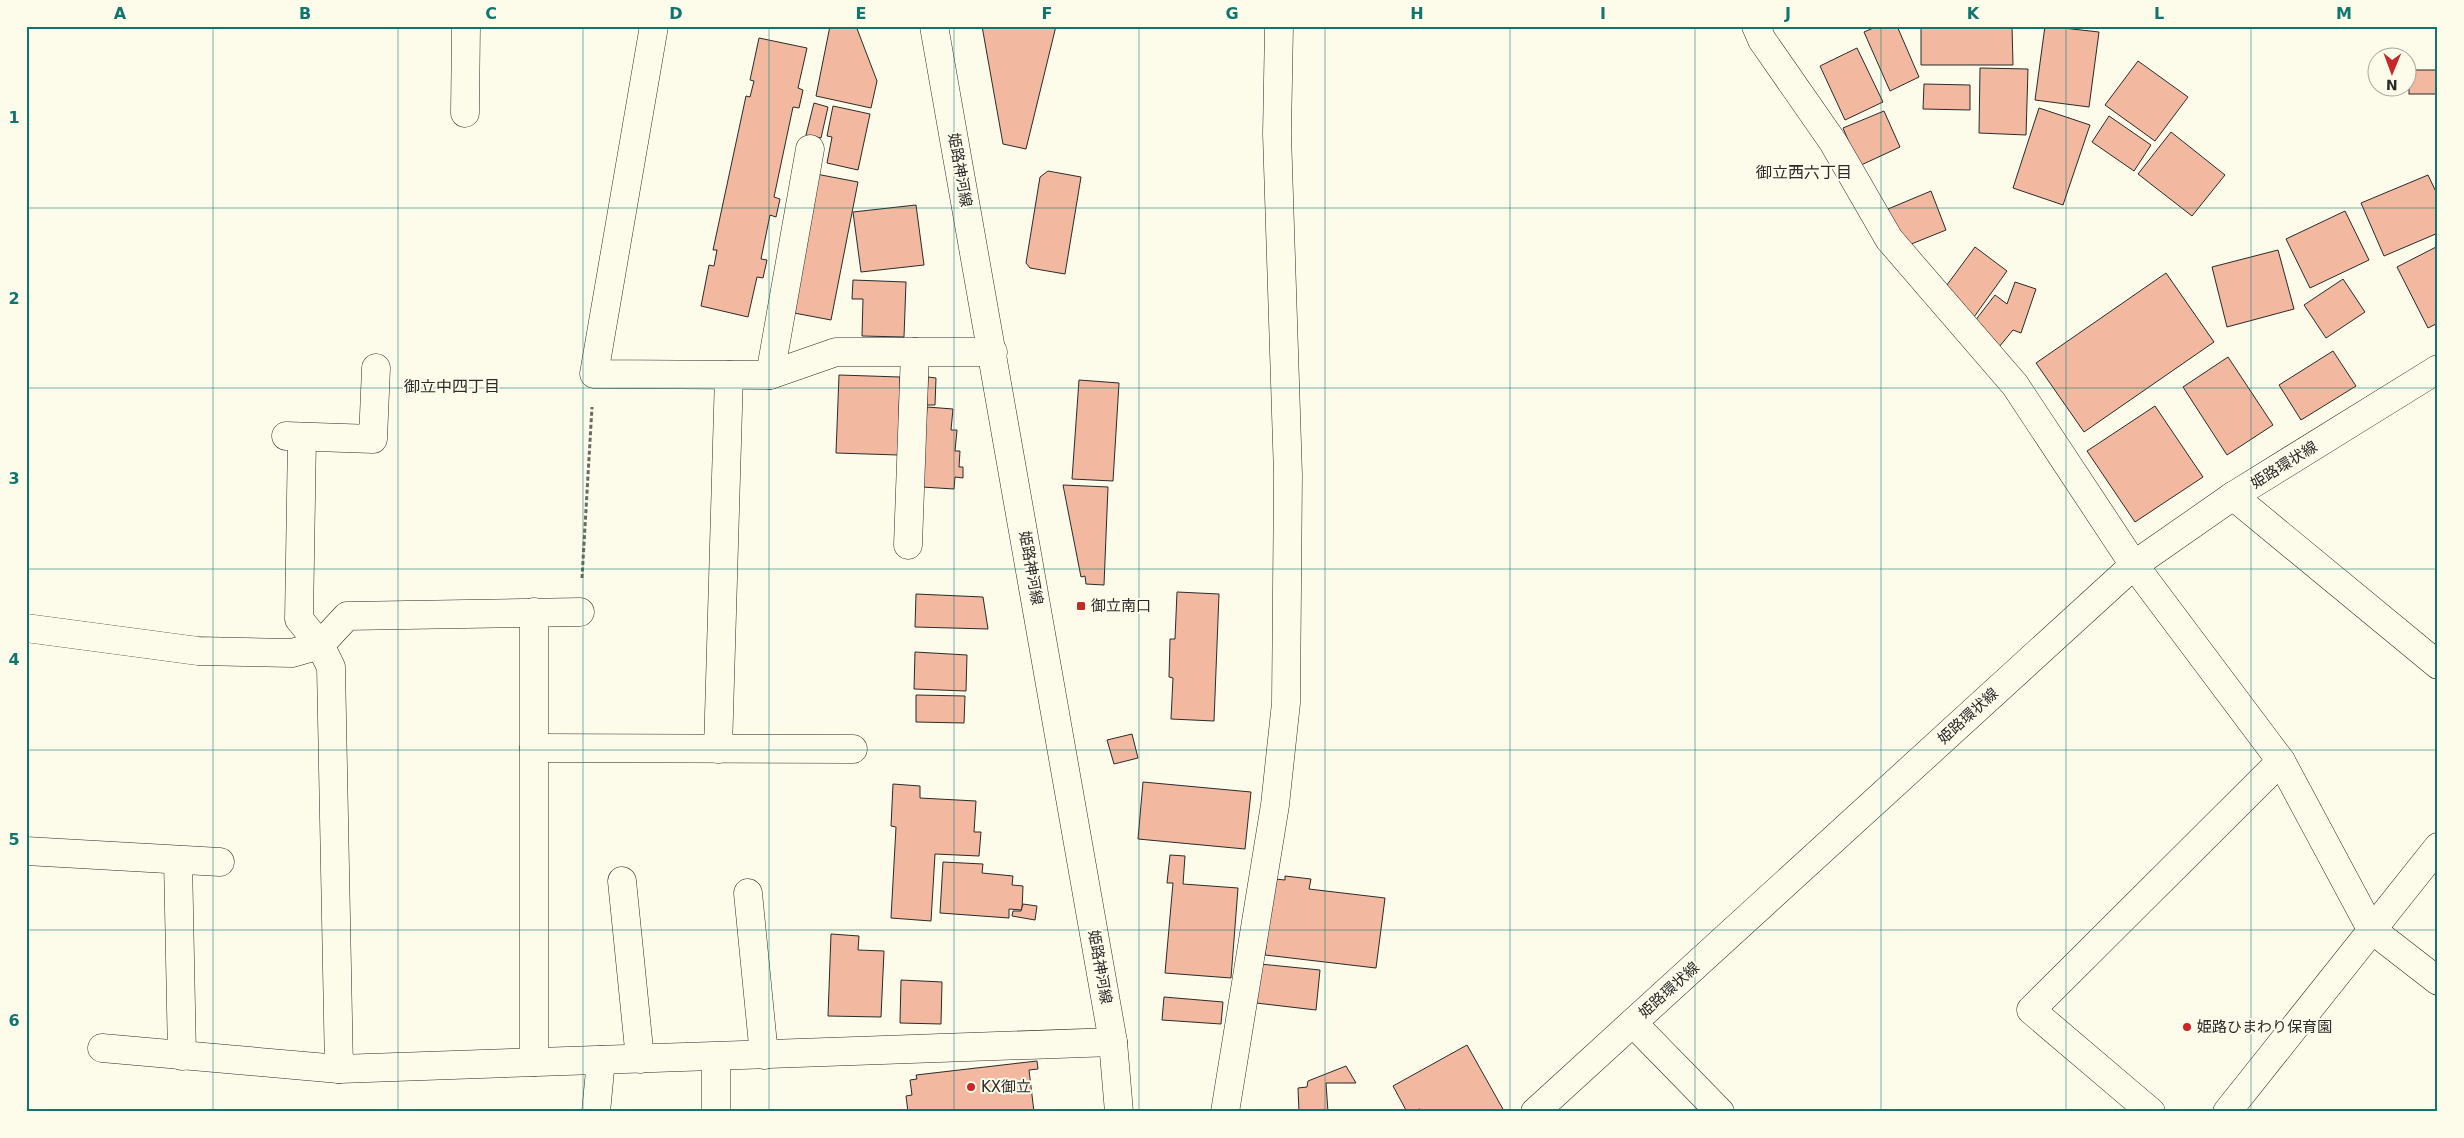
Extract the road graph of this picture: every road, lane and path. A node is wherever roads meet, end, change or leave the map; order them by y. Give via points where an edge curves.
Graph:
1 (466, 26) edge
2 (654, 26) edge
3 (934, 26) edge
4 (1279, 26) edge
5 (1756, 26) edge
6 (465, 113) dead end
7 (810, 150) dead end
8 (915, 352) junction
9 (993, 352) junction
10 (376, 368) dead end
11 (2438, 369) edge
12 (594, 374) junction
13 (729, 375) junction
14 (770, 375) junction
15 (2233, 496) junction
16 (908, 545) dead end
17 (2134, 565) junction
18 (534, 612) junction
19 (580, 612) joint
20 (26, 628) edge
21 (320, 644) junction
22 (2438, 665) edge
23 (534, 748) junction
24 (718, 749) junction
25 (853, 749) dead end
26 (2282, 761) junction
27 (2438, 848) edge
28 (26, 851) edge
29 (178, 860) junction
30 (220, 862) dead end
31 (622, 881) dead end
32 (748, 893) dead end
33 (2371, 929) junction
34 (2438, 981) edge
35 (1633, 1023) junction
36 (1113, 1042) junction
37 (102, 1048) dead end
38 (764, 1055) junction
39 (182, 1056) junction
40 (716, 1056) junction
41 (640, 1059) junction
42 (601, 1060) junction
43 (534, 1062) junction
44 (339, 1069) junction
45 (2233, 1110) edge
46 (596, 1112) edge
47 (716, 1112) edge
48 (1119, 1112) edge
49 (1225, 1112) edge
50 (1535, 1112) edge
51 (1720, 1112) edge
52 (2151, 1112) edge

1 - 6 street
2 - 12 street
3 - 9 street, 姫路神河線
4 - 49 street via 1277,134 1288,475 1286,703 1276,805
5 - 17 street via 1762,40 1833,142 1889,239 2015,385
7 - 14 street
8 - 9 street
8 - 14 street via 836,352
8 - 16 street
9 - 36 street, 姫路神河線
10 - 21 street via 372,439 294,436 299,619
11 - 15 street, 姫路環状線
12 - 13 street
12 - 19 path
13 - 14 street
13 - 24 street
15 - 17 street, 姫路環状線
15 - 22 street
17 - 26 street
17 - 35 street, 姫路環状線
18 - 19 street
18 - 21 street via 347,616
18 - 23 street
20 - 21 street via 198,651 292,653
21 - 44 street via 331,667
23 - 24 street
23 - 43 street
24 - 25 street
26 - 33 street
26 - 52 street via 2031,1010
27 - 33 street
28 - 29 street
29 - 30 street
29 - 39 street
31 - 41 street
32 - 38 street
33 - 34 street
33 - 45 street
35 - 50 street, 姫路環状線
35 - 51 street
36 - 38 street
36 - 48 street, 姫路神河線
37 - 39 street
38 - 40 street
39 - 44 street
40 - 41 street
40 - 47 street
41 - 42 street
42 - 43 street
42 - 46 street
43 - 44 street

